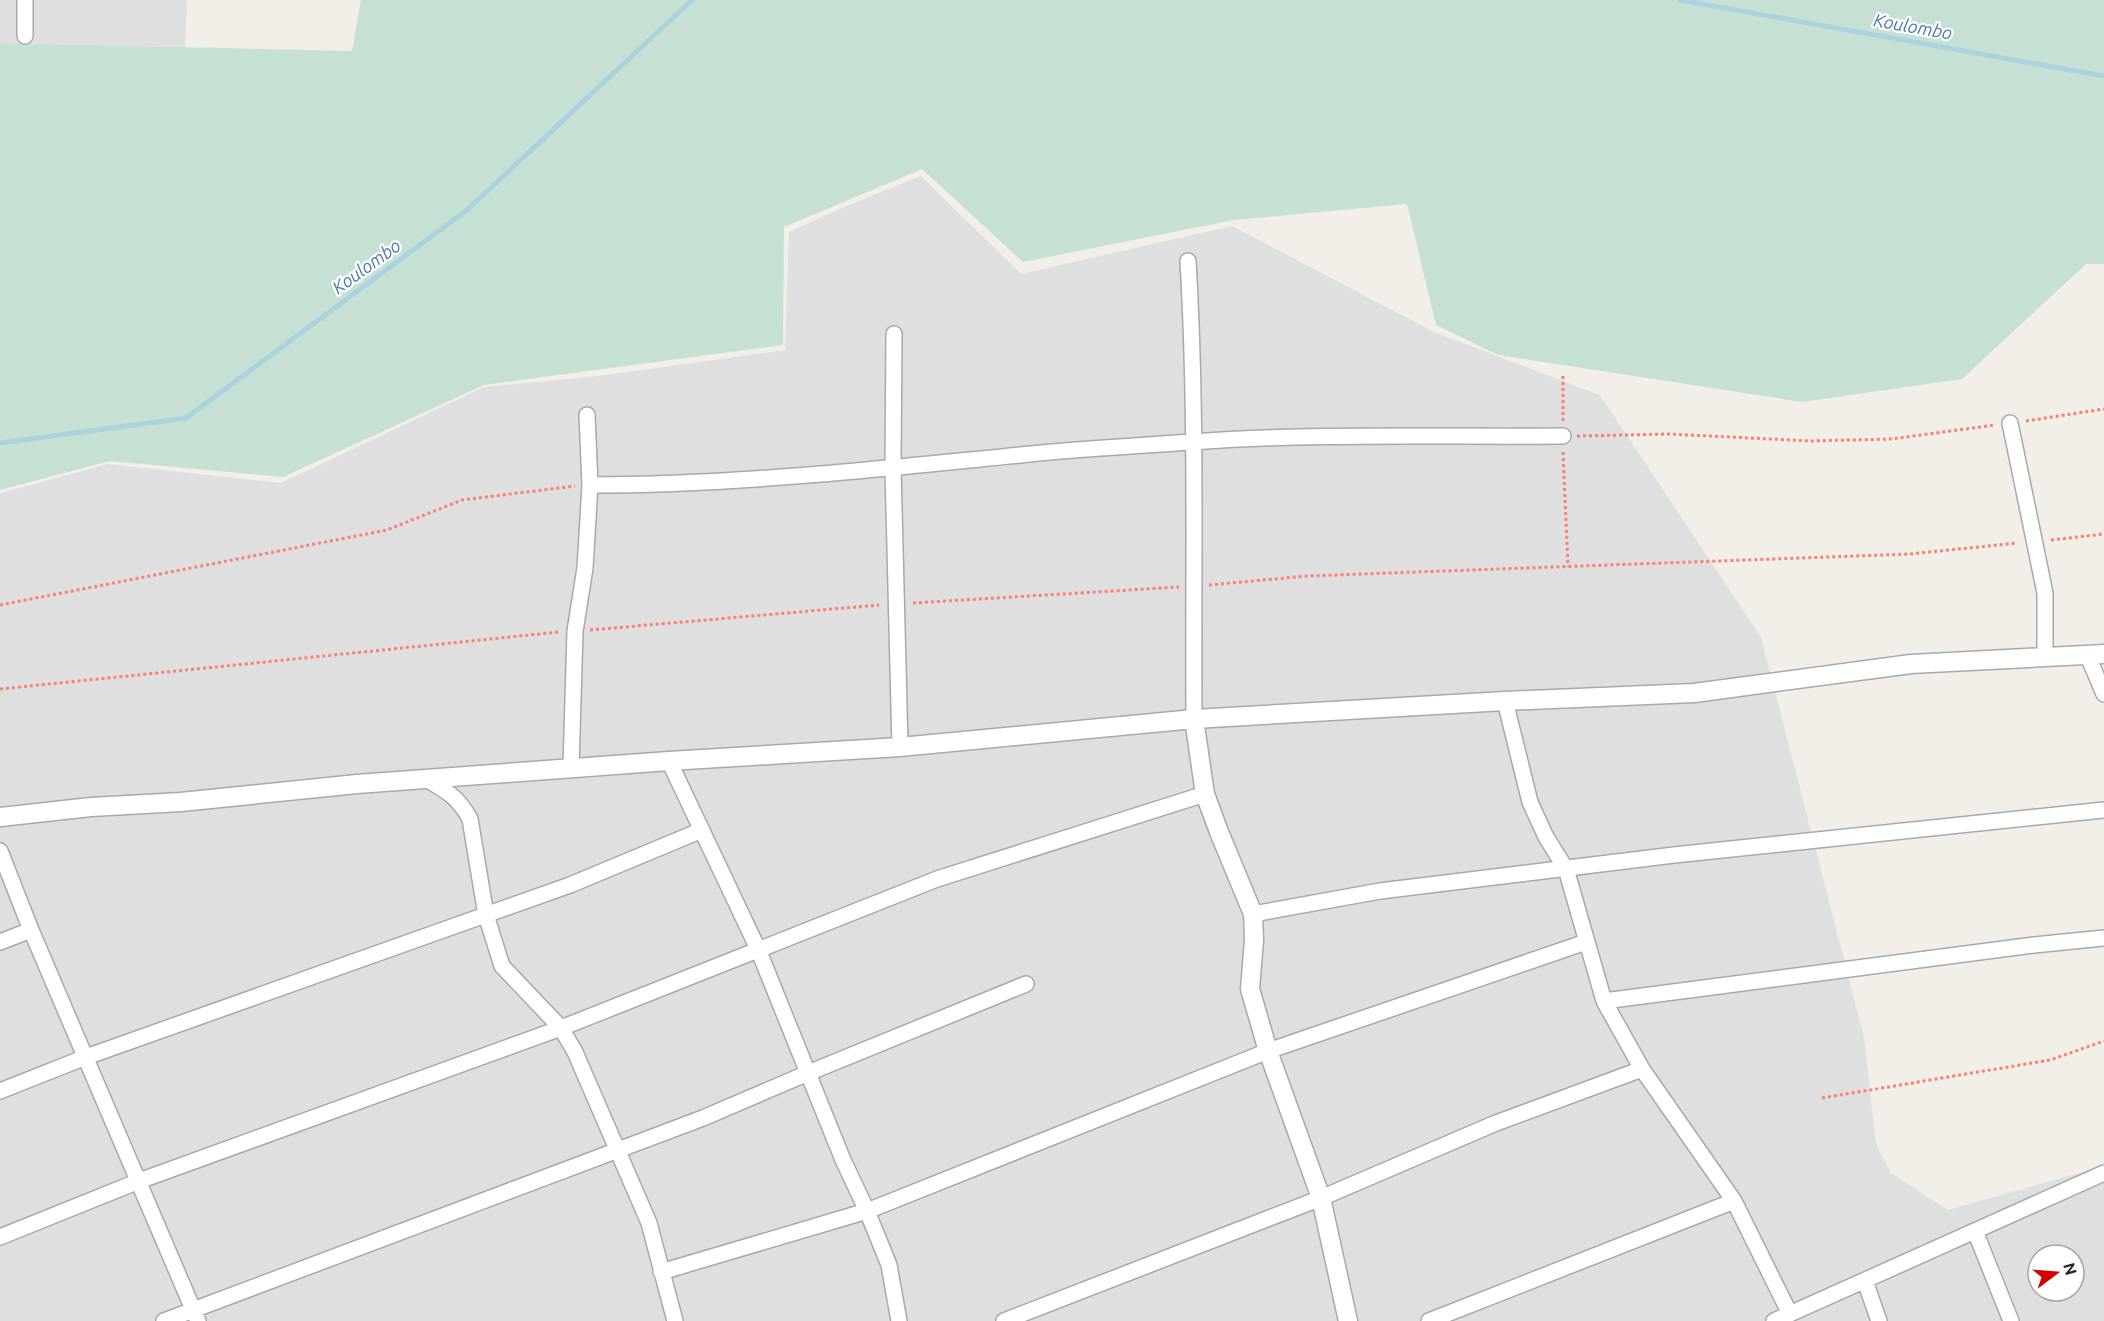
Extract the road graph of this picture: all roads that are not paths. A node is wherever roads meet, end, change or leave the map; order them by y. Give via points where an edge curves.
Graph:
1 (25, 0) edge
2 (25, 36) dead end
3 (1188, 261) dead end
4 (894, 334) dead end
5 (587, 414) dead end
6 (2010, 423) road end
7 (1563, 436) road end
8 (1194, 441) junction
9 (893, 468) junction
10 (590, 484) junction
11 (2096, 654) edge
12 (2045, 656) junction
13 (2104, 694) edge
14 (1505, 701) junction
15 (1194, 719) junction
16 (900, 747) junction
17 (669, 760) junction
18 (571, 768) junction
19 (426, 779) junction
20 (1205, 794) junction
21 (2104, 810) edge
22 (0, 817) edge
23 (702, 830) junction
24 (0, 850) edge
25 (1566, 869) junction
26 (1253, 914) junction
27 (486, 915) junction
28 (31, 930) junction
29 (2104, 938) edge
30 (0, 942) edge
31 (1586, 942) junction
32 (758, 950) junction
33 (1026, 984) dead end
34 (1604, 1001) junction
35 (561, 1028) junction
36 (1268, 1051) junction
37 (86, 1057) junction
38 (1642, 1069) junction
39 (808, 1073) junction
40 (0, 1091) edge
41 (618, 1150) junction
42 (2104, 1173) edge
43 (139, 1181) junction
44 (1321, 1198) junction
45 (1734, 1201) junction
46 (867, 1210) junction
47 (1975, 1231) junction
48 (0, 1237) edge
49 (661, 1272) junction
50 (1865, 1281) junction
51 (1790, 1314) junction
52 (196, 1315) edge
53 (164, 1321) edge
54 (675, 1321) edge
55 (899, 1321) edge
56 (1004, 1321) edge
57 (1347, 1321) edge
58 (1429, 1321) edge
59 (1774, 1321) edge
60 (1880, 1321) edge
61 (2011, 1321) edge

1 - 2 street
3 - 8 street
4 - 9 street
5 - 10 street
6 - 12 street via 2045,593
7 - 8 street
8 - 9 street
8 - 15 street
9 - 10 street via 682,483
9 - 16 street
10 - 18 street via 585,568 575,631
11 - 12 street
11 - 13 street
12 - 14 street via 1911,664 1694,693
14 - 15 street
14 - 25 street via 1530,802
15 - 16 street
15 - 20 street
16 - 17 street
17 - 18 street
17 - 23 street
18 - 19 street
19 - 22 street
19 - 27 street via 451,794 471,819
20 - 26 street
20 - 32 street via 937,879
21 - 25 street
23 - 27 street
23 - 32 street
24 - 28 street
25 - 26 street via 1380,891
25 - 31 street
26 - 36 street via 1250,988
27 - 35 street via 502,966
27 - 37 street
28 - 30 street
28 - 37 street
29 - 34 street
31 - 34 street
31 - 36 street
32 - 35 street
32 - 39 street
33 - 39 street
34 - 38 street
35 - 41 street
35 - 43 street
36 - 44 street
36 - 46 street
37 - 40 street
37 - 43 street
38 - 44 street via 1496,1124
38 - 45 street
39 - 41 street
39 - 46 street
41 - 49 street via 649,1222
41 - 52 street
42 - 47 street
43 - 48 street
43 - 52 street
44 - 56 street
44 - 57 street
45 - 51 street
45 - 58 street
46 - 49 street
46 - 55 street via 889,1265
47 - 50 street
47 - 61 street
49 - 54 street
50 - 51 street
50 - 60 street
51 - 59 street
52 - 53 street

